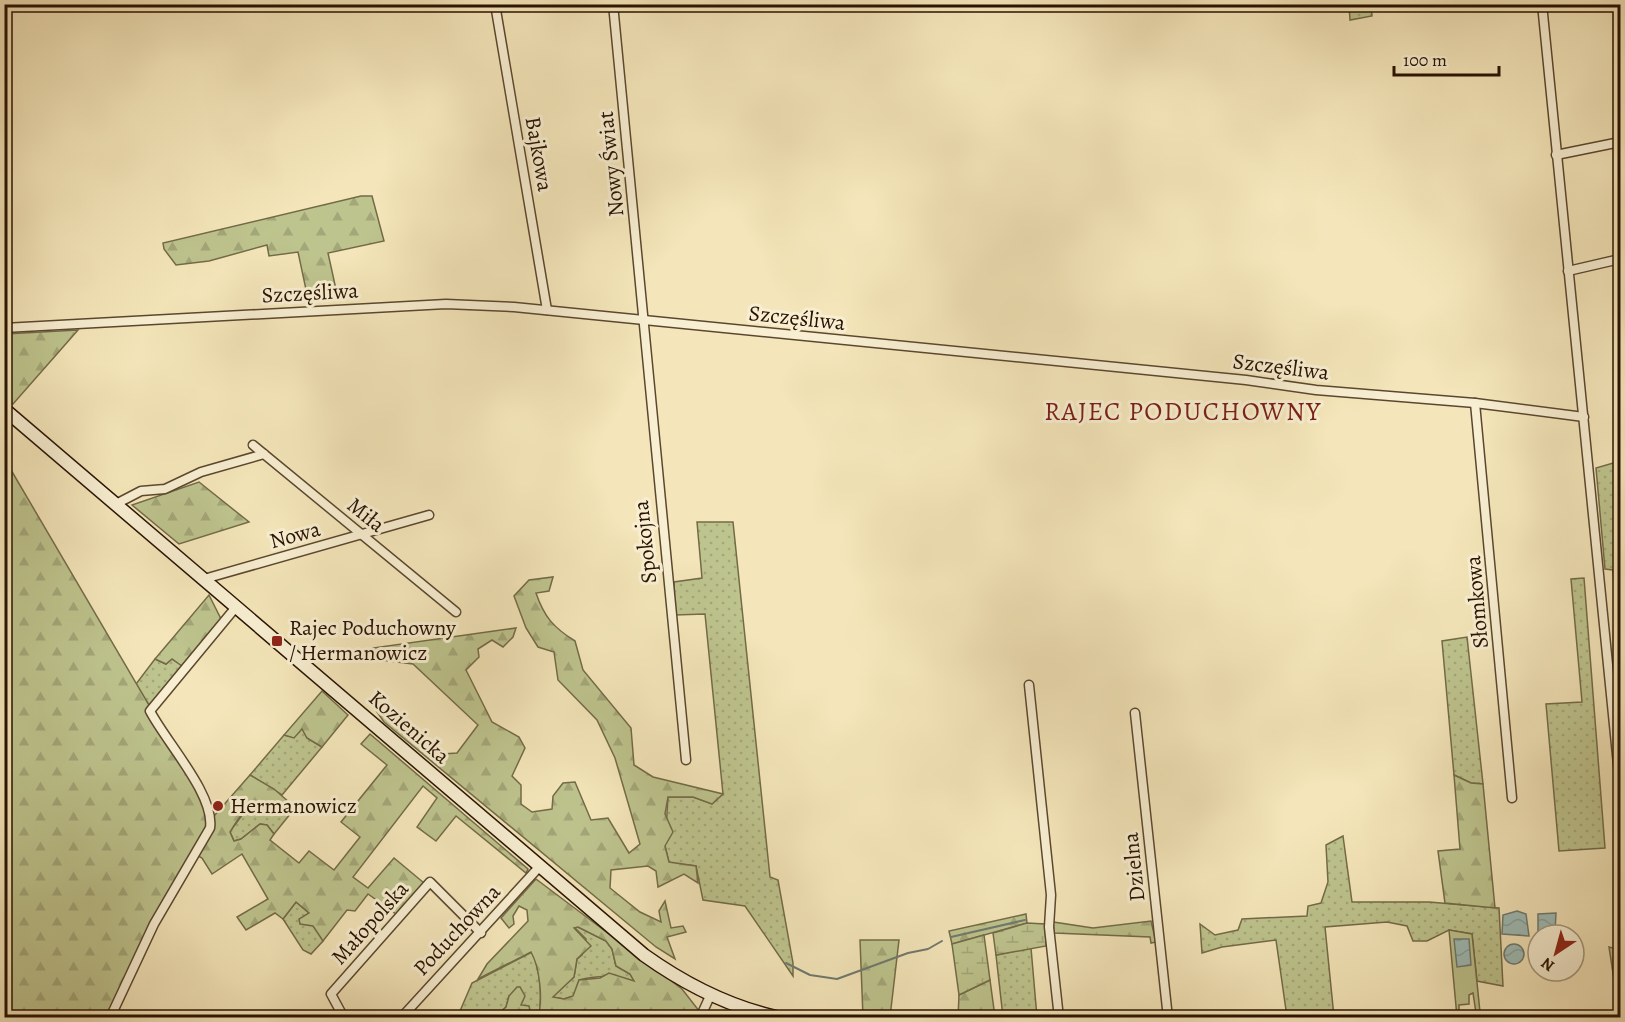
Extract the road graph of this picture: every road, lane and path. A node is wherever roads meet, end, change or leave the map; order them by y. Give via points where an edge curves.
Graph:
1 (495, 4) edge
2 (613, 4) edge
3 (1542, 4) edge
4 (1620, 142) edge
5 (1556, 155) junction
6 (1620, 260) edge
7 (1568, 270) junction
8 (547, 310) junction
9 (643, 320) junction
10 (4, 328) edge
11 (1475, 403) junction
12 (4, 409) edge
13 (1584, 417) junction
14 (253, 445) dead end
15 (264, 454) junction
16 (116, 504) junction
17 (429, 515) dead end
18 (362, 535) junction
19 (204, 579) junction
20 (236, 607) junction
21 (456, 612) dead end
22 (1029, 685) dead end
23 (1135, 713) dead end
24 (686, 759) dead end
25 (1620, 785) edge
26 (1512, 798) dead end
27 (540, 866) junction
28 (481, 933) junction
29 (710, 996) junction
30 (110, 1017) edge
31 (344, 1017) edge
32 (401, 1017) edge
33 (700, 1017) edge
34 (780, 1017) edge
35 (1059, 1017) edge
36 (1168, 1017) edge

1 - 8 street, Bajkowa
2 - 9 street, Nowy Świat
3 - 5 street
4 - 5 street
5 - 7 street
6 - 7 street
7 - 13 street
8 - 9 street, Szczęśliwa
8 - 10 street, Szczęśliwa via 446,304
9 - 11 street, Szczęśliwa
9 - 24 street, Spokojna
11 - 13 street, Szczęśliwa
11 - 26 street, Słomkowa
12 - 16 main road, Kozienicka
13 - 25 street
14 - 15 street, Miła
15 - 16 street via 201,471 165,489 141,491
15 - 18 street, Miła
16 - 19 main road, Kozienicka
17 - 18 street, Nowa
18 - 19 street, Nowa
18 - 21 street, Miła
19 - 20 main road, Kozienicka
20 - 27 main road, Kozienicka
20 - 30 street via 150,711 204,799 212,819 154,924
22 - 35 street via 1051,895 1049,927
23 - 36 street, Dzielna
27 - 28 street, Poduchowna
27 - 29 main road, Kozienicka via 644,955
28 - 31 street, Małopolska via 430,882 330,994
28 - 32 street, Poduchowna
29 - 33 street
29 - 34 main road, Kozienicka

